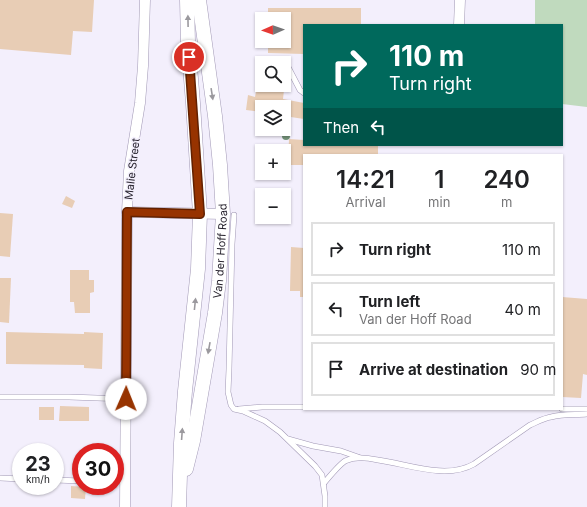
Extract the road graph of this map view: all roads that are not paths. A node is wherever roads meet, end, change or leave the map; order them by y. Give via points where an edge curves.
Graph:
1 (145, 0) edge
2 (187, 0) edge
3 (199, 0) edge
4 (460, 0) edge
5 (459, 24) edge
6 (291, 73) edge
7 (303, 92) edge
8 (127, 212) junction
9 (200, 214) junction
10 (228, 214) junction
11 (0, 397) edge
12 (126, 399) junction
13 (303, 407) edge
14 (234, 409) junction
15 (563, 409) edge
16 (587, 409) edge
17 (587, 414) edge
18 (288, 439) junction
19 (123, 443) edge
20 (359, 457) junction
21 (0, 478) edge
22 (12, 479) edge
23 (324, 483) junction
24 (123, 495) edge
25 (179, 504) edge
26 (125, 507) edge
27 (325, 507) edge

1 - 8 street, Malie Street via 140,103 129,171
9 -> 2 main road, Van der Hoff Road
3 -> 10 main road, Van der Hoff Road
4 - 5 street
6 - 7 lane
8 - 9 street
8 - 12 street, Malie Street
9 - 10 street
25 -> 9 main road, Van der Hoff Road via 184,398 198,269
10 - 14 lane via 232,244 228,392
10 -> 25 main road, Van der Hoff Road via 215,313 193,441
11 - 12 lane
12 - 19 street, Malie Street
13 - 14 lane
14 - 18 lane via 265,421
15 - 16 lane
17 - 20 lane via 540,420 464,469 432,470
18 - 20 lane
18 - 23 lane via 316,466
20 - 23 lane via 340,464
21 - 22 lane
23 - 27 lane
24 - 26 street, Malie Street

